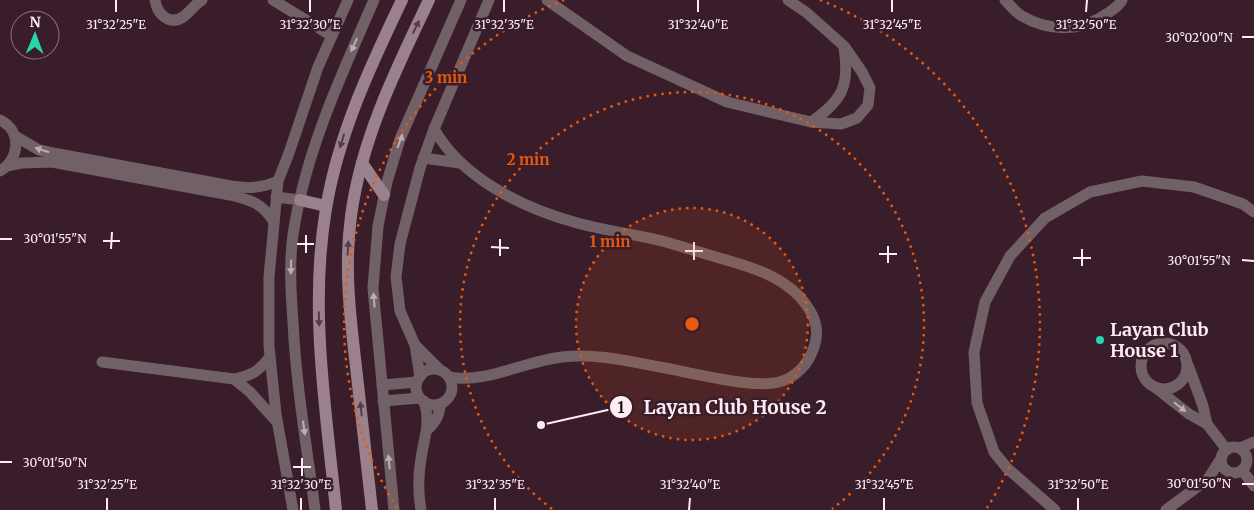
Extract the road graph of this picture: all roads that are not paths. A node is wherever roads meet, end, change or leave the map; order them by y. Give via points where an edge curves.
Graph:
1 (155, 0) edge
2 (202, 0) edge
3 (273, 0) edge
4 (348, 0) edge
5 (374, 0) edge
6 (402, 0) edge
7 (429, 0) edge
8 (461, 0) edge
9 (490, 0) edge
10 (547, 0) edge
11 (788, 0) edge
12 (1005, 0) edge
13 (1122, 0) edge
14 (332, 36) junction
15 (844, 46) junction
16 (0, 120) edge
17 (811, 122) junction
18 (434, 129) junction
19 (15, 136) junction
20 (423, 158) junction
21 (362, 163) junction
22 (460, 163) junction
23 (4, 169) edge
24 (278, 181) junction
25 (240, 193) junction
26 (384, 195) junction
27 (276, 197) junction
28 (300, 200) junction
29 (326, 206) junction
30 (1254, 212) edge
31 (296, 215) junction
32 (274, 217) junction
33 (415, 345) junction
34 (269, 358) junction
35 (102, 362) dead end
36 (1188, 366) junction
37 (444, 373) junction
38 (234, 378) junction
39 (473, 378) junction
40 (418, 379) junction
41 (382, 385) junction
42 (1155, 387) junction
43 (451, 393) junction
44 (422, 399) junction
45 (383, 401) junction
46 (440, 404) junction
47 (278, 424) junction
48 (1207, 424) junction
49 (428, 429) junction
50 (1254, 442) edge
51 (1240, 448) junction
52 (1254, 450) edge
53 (1224, 453) junction
54 (1241, 469) junction
55 (1208, 479) junction
56 (1254, 486) edge
57 (293, 510) edge
58 (315, 510) edge
59 (336, 510) edge
60 (372, 510) edge
61 (394, 510) edge
62 (421, 510) edge
63 (1055, 510) edge
64 (1166, 510) edge

1 - 2 street via 161,16 177,20
3 - 14 street
4 - 14 street
5 -> 28 street via 312,152
6 -> 29 street via 348,125
21 -> 7 street via 379,114
26 -> 8 street via 406,125
9 - 18 street
10 - 17 street via 627,56 727,102
11 - 15 street via 807,12
12 - 13 street via 1020,15 1044,26 1072,28 1098,21
14 - 24 street
15 - 17 street via 847,68 842,91 830,109
15 - 17 street via 870,88 868,105 857,118 840,124
16 - 19 street
18 - 20 street
18 - 22 street
19 - 23 street via 14,158
25 -> 19 street via 40,150
20 - 22 street
20 - 33 street via 400,244 396,277 400,311
21 - 26 street
60 -> 21 street via 347,290 351,216
22 - 39 street via 484,181 543,212 675,245 756,269 781,281 812,312 818,337 812,356 802,368 778,383 740,382 592,356 533,362
23 - 25 street via 29,162 52,162
24 - 25 street
24 - 27 street
25 - 32 street
41 -> 26 street via 373,288 375,247
27 - 28 street
27 - 32 street
28 - 29 street
28 - 31 street
29 -> 59 street via 319,274 320,349
30 - 63 street via 1243,204 1194,187 1142,181 1090,192 1045,218 1010,256 985,302 974,352 977,403 994,452 1007,468
31 - 32 street
31 -> 58 street via 291,258 295,364
32 - 34 street via 268,312
33 - 37 street
33 - 40 street
34 - 38 street via 261,369 248,376
34 - 47 street
35 - 38 street
36 - 42 street via 1177,385 1166,389
36 - 42 street via 1181,350 1171,343 1149,348 1142,357 1141,369 1146,380
36 - 48 street
37 - 39 street via 460,379
37 - 40 street via 429,370
37 - 43 street via 451,382
38 - 47 street
39 - 43 street
40 - 41 street
40 - 44 street via 418,393
41 - 45 street
42 -> 48 street
43 - 46 street
44 - 45 street
44 - 46 street
44 - 49 street via 428,415
61 -> 45 street
46 - 49 street via 436,420
47 - 57 street
48 - 53 street
49 - 62 street via 419,472
50 - 51 street
51 - 53 street via 1231,448
51 - 54 street via 1246,454
52 - 54 street
53 - 54 street via 1225,470
53 - 55 street
54 - 55 street
54 - 56 street
55 - 64 street

